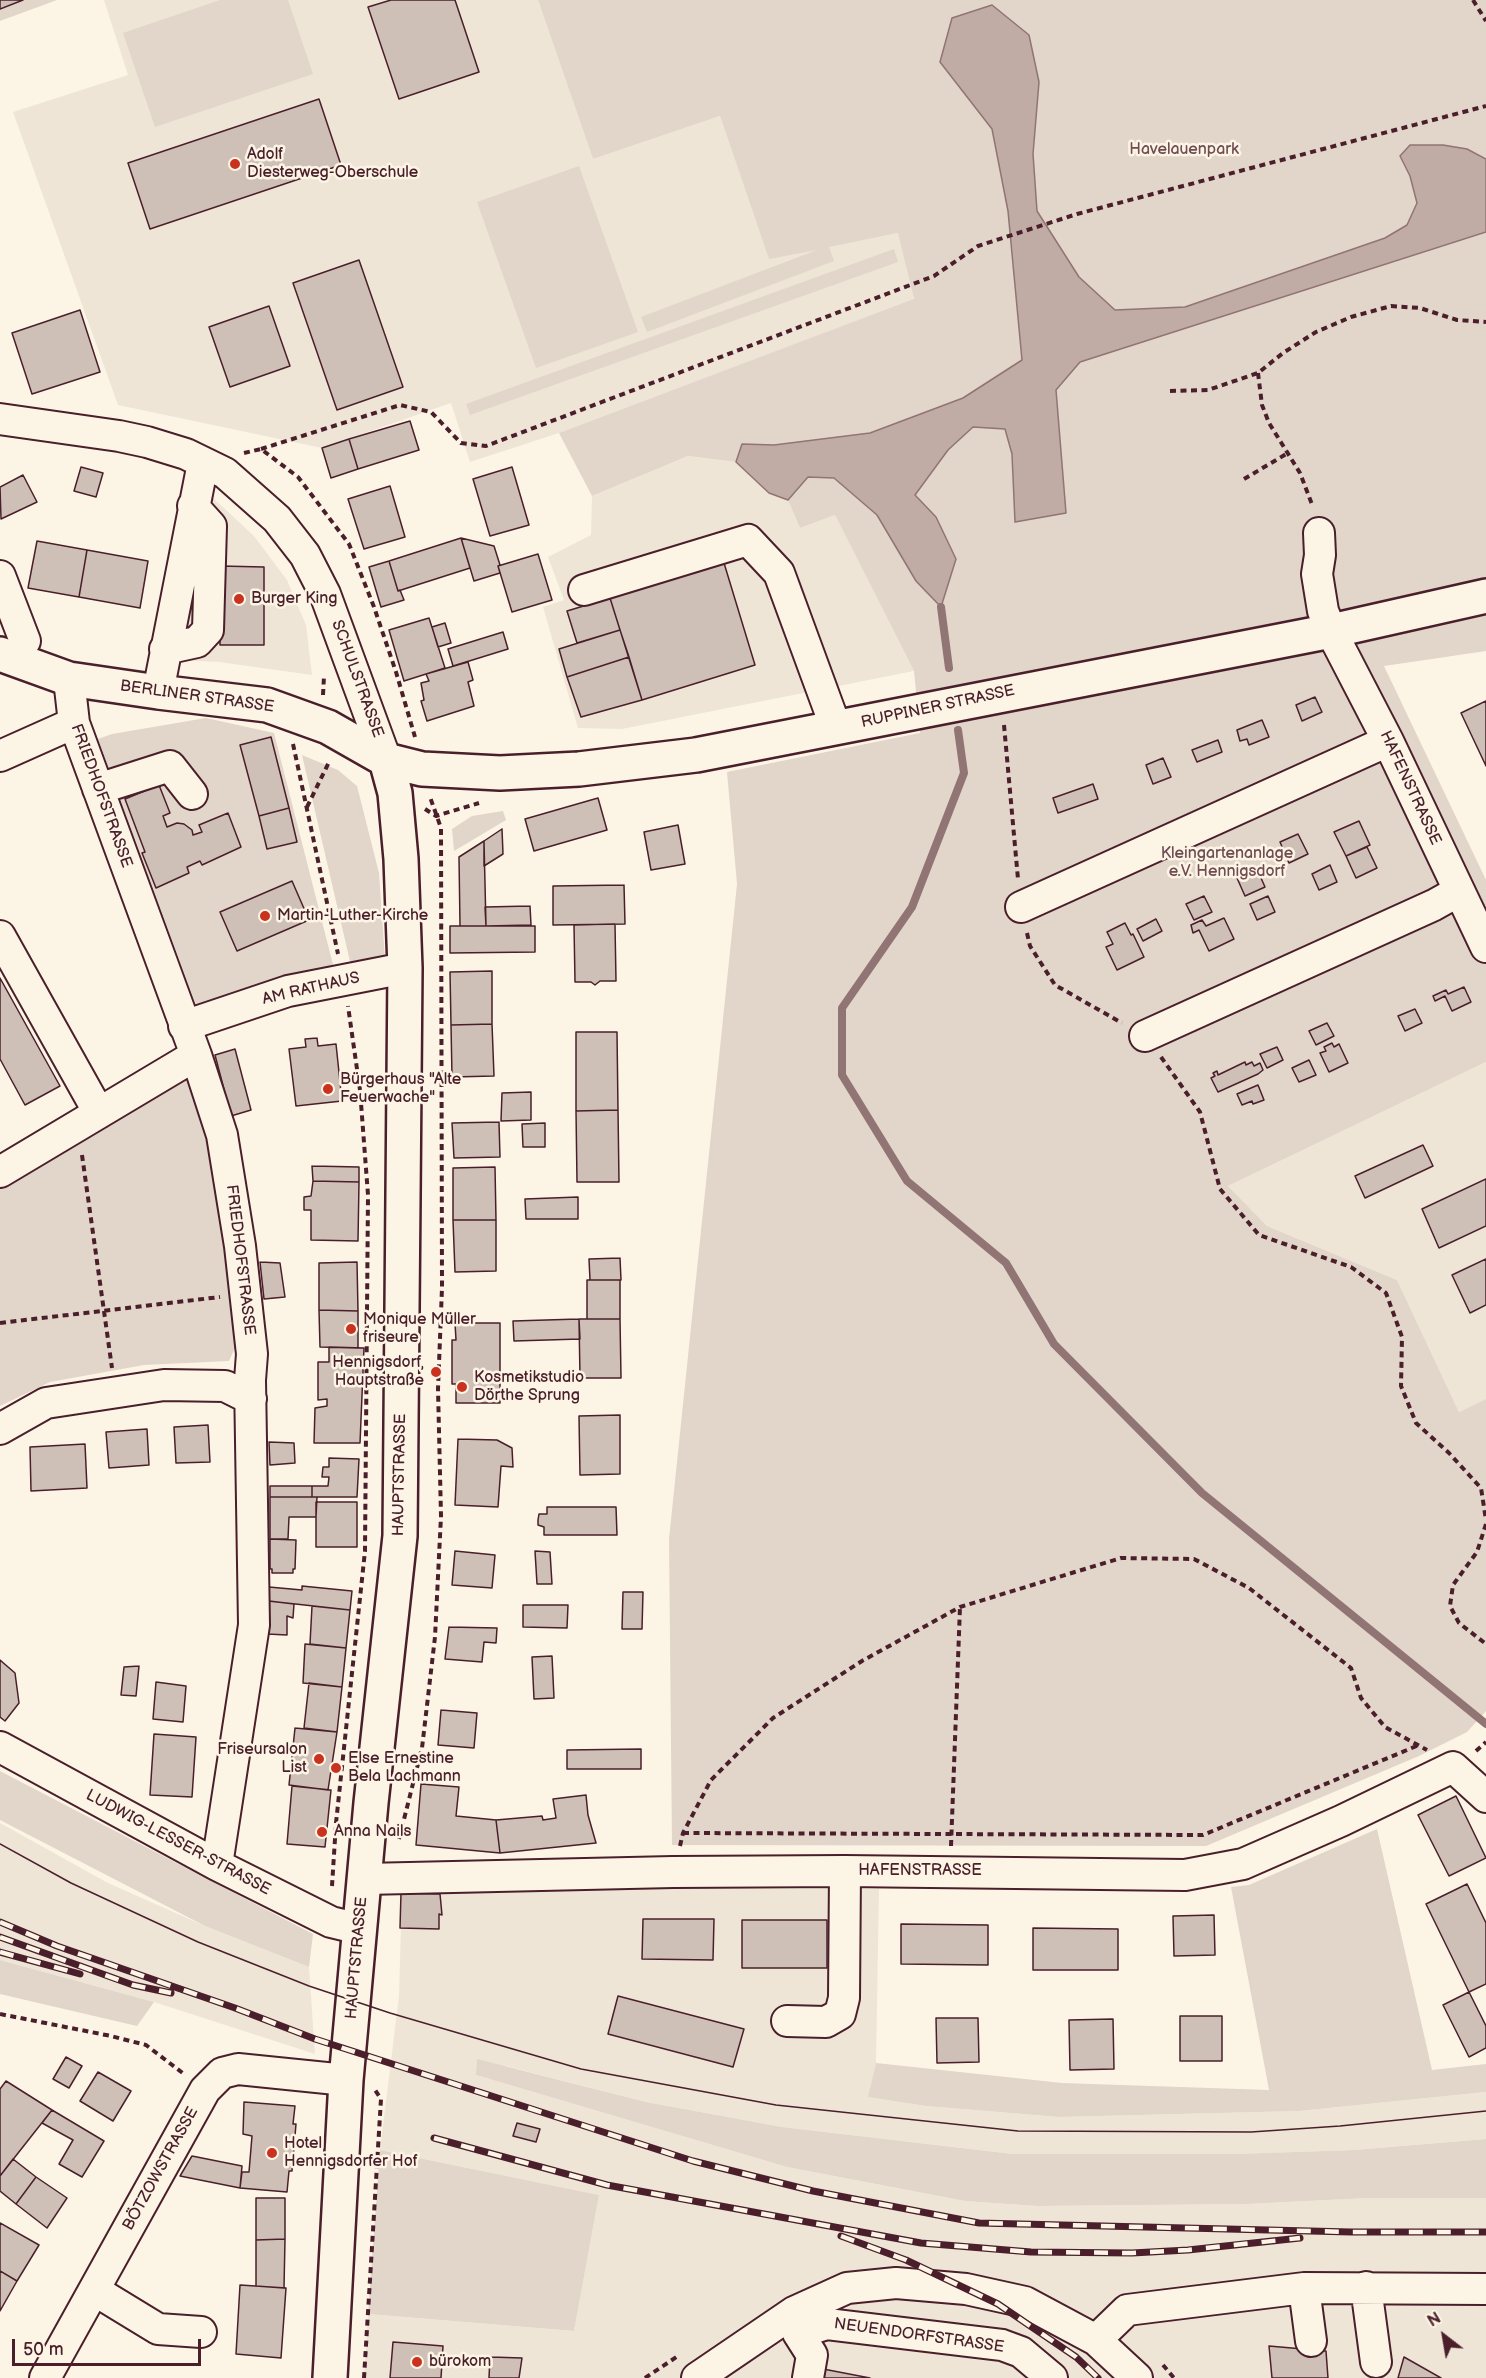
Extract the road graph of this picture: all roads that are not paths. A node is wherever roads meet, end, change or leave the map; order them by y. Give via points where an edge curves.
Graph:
1 (0, 419) edge
2 (203, 463) junction
3 (1319, 533) road end
4 (0, 576) edge
5 (584, 590) dead end
6 (1486, 596) edge
7 (1331, 631) junction
8 (12, 648) edge
9 (69, 679) junction
10 (158, 692) junction
11 (74, 723) junction
12 (836, 728) junction
13 (1388, 741) junction
14 (0, 756) edge
15 (386, 760) junction
16 (98, 789) junction
17 (192, 794) dead end
18 (1459, 891) junction
19 (1021, 907) road end
20 (0, 936) edge
21 (1486, 947) edge
22 (405, 968) junction
23 (184, 1026) junction
24 (1145, 1036) road end
25 (196, 1055) junction
26 (89, 1120) junction
27 (0, 1172) edge
28 (250, 1399) junction
29 (0, 1429) edge
30 (0, 1747) edge
31 (1486, 1797) edge
32 (217, 1865) junction
33 (845, 1871) junction
34 (377, 1878) junction
35 (346, 1926) junction
36 (787, 2021) dead end
37 (346, 2080) junction
38 (1366, 2287) junction
39 (1304, 2288) junction
40 (1486, 2289) edge
41 (94, 2290) junction
42 (201, 2332) dead end
43 (1096, 2340) junction
44 (1311, 2341) dead end
45 (803, 2344) edge
46 (1376, 2362) dead end
47 (45, 2378) edge
48 (330, 2378) edge
49 (697, 2378) edge
50 (790, 2378) edge
51 (1052, 2378) edge
52 (1137, 2378) edge

1 - 2 street, SCHULSTRASSE via 147,442
2 - 10 street
2 - 15 street, SCHULSTRASSE via 225,473 277,519 305,555 343,638
3 - 7 street, HAFENSTRASSE via 1317,574
4 - 8 street via 14,613
5 - 12 street via 748,540 779,573
6 - 7 main road, RUPPINER STRASSE
7 - 12 main road, RUPPINER STRASSE
7 - 13 street, HAFENSTRASSE
8 - 9 main road, BERLINER STRASSE
9 - 10 main road, BERLINER STRASSE
9 - 11 street, FRIEDHOFSTRASSE
10 - 15 main road, BERLINER STRASSE via 267,705 328,728
11 - 14 street
11 - 16 street, FRIEDHOFSTRASSE
12 - 15 main road, RUPPINER STRASSE via 696,755 579,769 459,772 422,770
13 - 18 street, HAFENSTRASSE
13 - 19 street
15 - 22 main road, HAUPTSTRASSE via 395,793
16 - 17 street via 170,766
16 - 23 street, FRIEDHOFSTRASSE
18 - 21 street, HAFENSTRASSE
18 - 24 street
20 - 26 street
22 - 23 street, AM RATHAUS via 288,991
22 - 34 main road, HAUPTSTRASSE via 400,1536
23 - 25 street, FRIEDHOFSTRASSE
25 - 26 street
25 - 28 street, FRIEDHOFSTRASSE via 222,1135 240,1246 252,1354
26 - 27 street
28 - 29 street via 225,1386 164,1385 46,1403
28 - 32 street, FRIEDHOFSTRASSE via 254,1626
30 - 32 street, LUDWIG-LESSER-STRASSE
31 - 33 street, HAFENSTRASSE via 1453,1767 1243,1864 1185,1875
32 - 35 street, LUDWIG-LESSER-STRASSE
33 - 34 street, HAFENSTRASSE
33 - 36 street via 844,1998 840,2014 826,2022
34 - 35 main road, HAUPTSTRASSE
35 - 37 main road, HAUPTSTRASSE
37 - 41 street, BÖTZOWSTRASSE via 238,2069 222,2073 205,2090
37 - 48 main road
38 - 39 street
38 - 40 street
38 - 46 street
39 - 43 street via 1127,2310
39 - 44 street
41 - 42 street via 158,2329
41 - 47 street, BÖTZOWSTRASSE
43 - 45 street, NEUENDORFSTRASSE via 1025,2302 966,2289 896,2283 847,2288
43 - 52 street, NEUENDORFSTRASSE
45 - 49 street, NEUENDORFSTRASSE
45 - 50 street
45 - 51 street, NEUENDORFSTRASSE via 827,2324 982,2341 1021,2352

